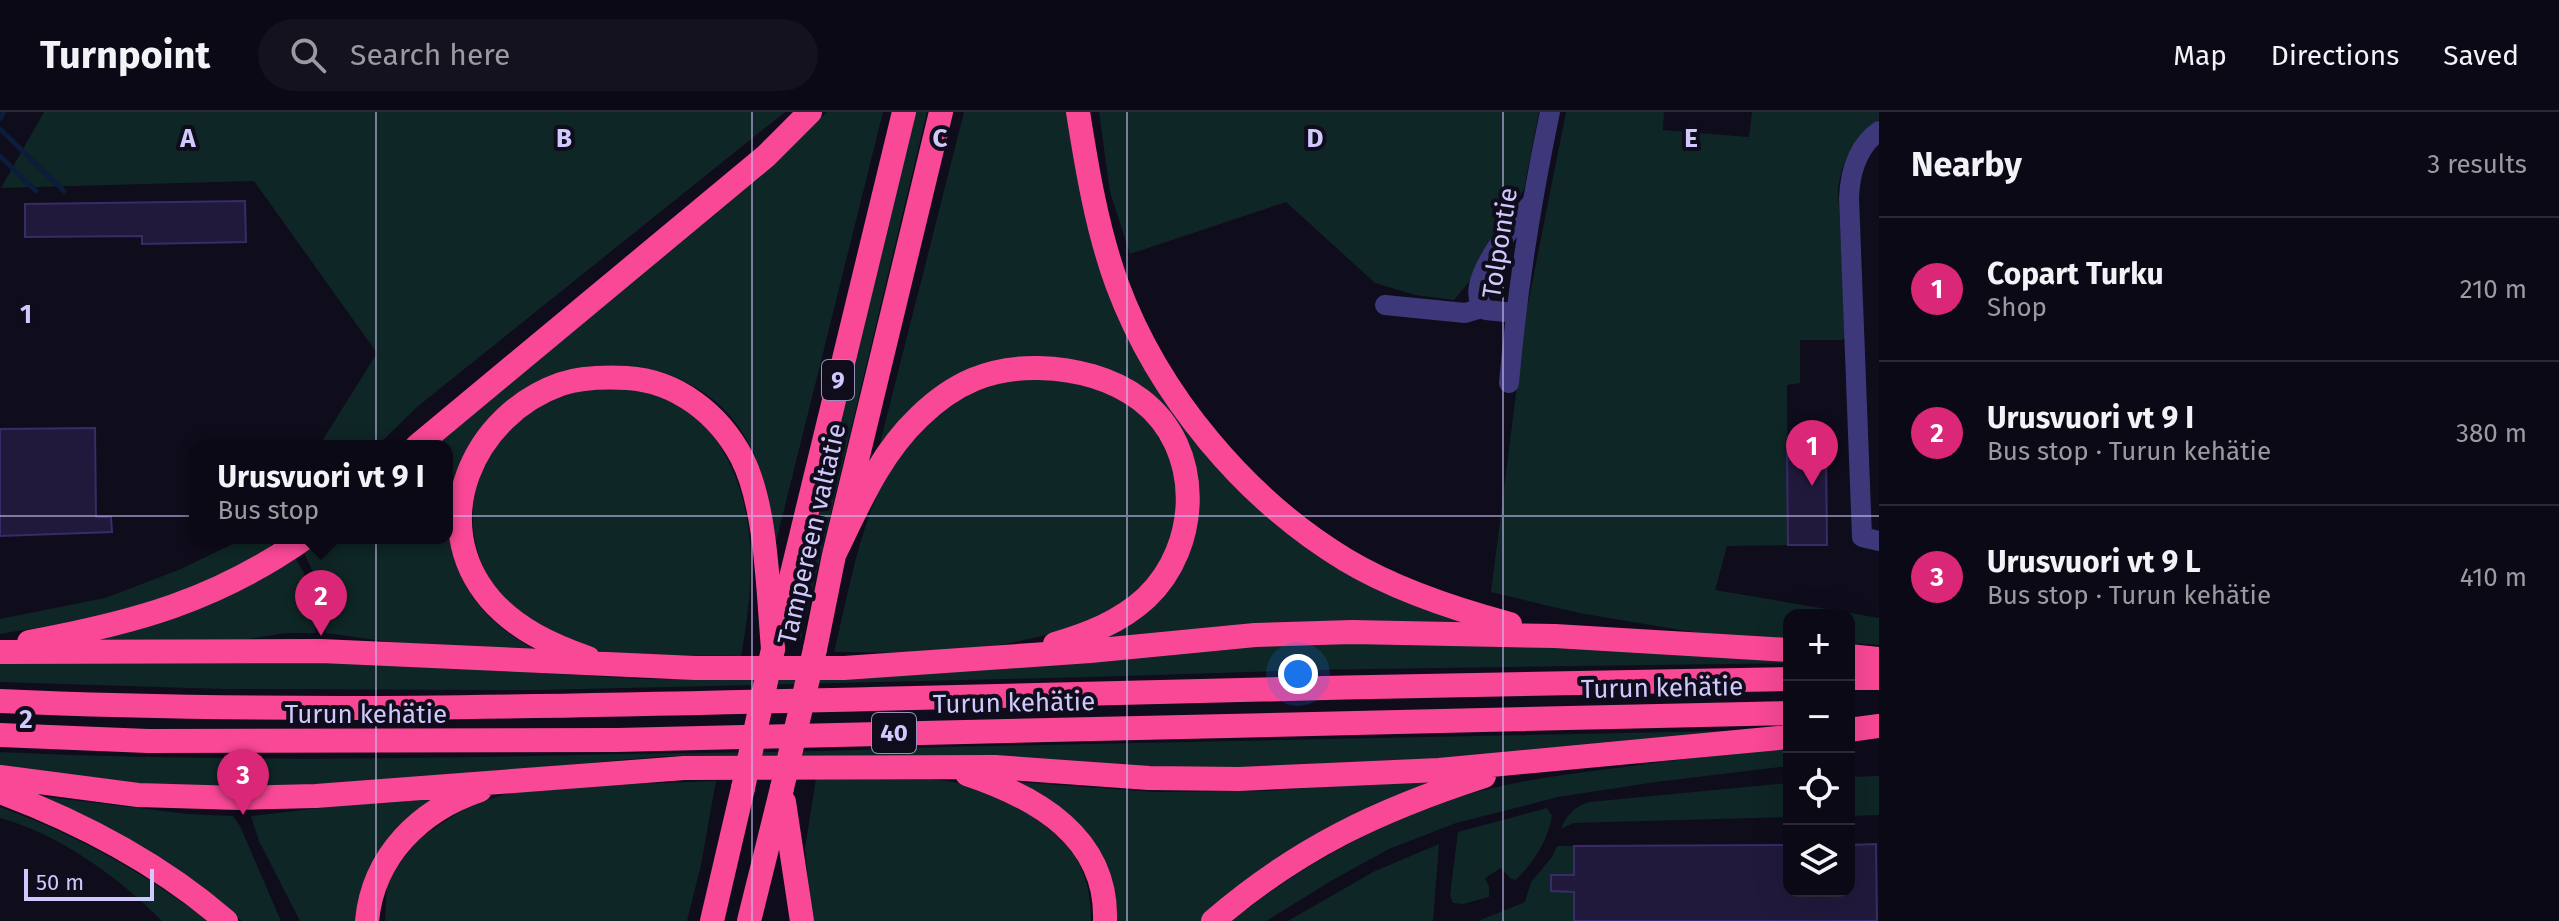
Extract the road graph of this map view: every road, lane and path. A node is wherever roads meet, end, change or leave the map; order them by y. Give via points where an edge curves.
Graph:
1 (810, 112) edge
2 (904, 112) edge
3 (941, 112) edge
4 (1078, 112) edge
5 (1550, 112) edge
6 (1879, 131) edge
7 (1531, 204) junction
8 (1385, 305) dead end
9 (1482, 308) junction
10 (1515, 313) junction
11 (1509, 383) dead end
12 (424, 440) edge
13 (1879, 541) edge
14 (295, 544) edge
15 (834, 555) junction
16 (1555, 636) junction
17 (773, 649) junction
18 (0, 650) edge
19 (1783, 650) edge
20 (1013, 657) junction
21 (1855, 657) edge
22 (1879, 659) edge
23 (606, 664) junction
24 (1855, 678) edge
25 (1879, 678) edge
26 (1783, 679) edge
27 (0, 701) edge
28 (1879, 711) edge
29 (1855, 712) edge
30 (1783, 713) edge
31 (1879, 726) edge
32 (1855, 729) edge
33 (0, 735) edge
34 (1783, 738) edge
35 (1524, 763) junction
36 (945, 768) junction
37 (0, 777) edge
38 (505, 782) junction
39 (782, 788) junction
40 (0, 792) edge
41 (226, 921) edge
42 (367, 921) edge
43 (712, 921) edge
44 (749, 921) edge
45 (802, 921) edge
46 (1105, 921) edge
47 (1213, 921) edge

1 - 12 highway via 766,156
2 - 17 highway, Tampereen valtatie / 9
3 - 15 highway, Tampereen valtatie / 9
4 - 16 highway via 1117,284 1174,392 1214,445 1298,528 1348,561 1466,612
5 - 7 street, Tolpontie
6 - 13 street via 1856,159 1849,198 1862,537
7 - 9 street via 1499,242 1481,280
7 - 10 street, Tolpontie
8 - 9 street via 1465,313
9 - 10 street
10 - 11 street, Tolpontie
14 - 18 highway via 207,595 165,611
15 - 20 highway via 894,445 921,414 963,384 1014,367 1061,369 1122,387 1156,414 1182,458 1187,509 1177,556 1146,597 1119,618
15 - 39 highway, Tampereen valtatie / 9, bridge
16 - 19 highway
16 - 20 highway via 1293,633
17 - 23 highway via 755,496 742,458 727,435 707,412 665,386 591,378 550,389 492,431 471,466 460,519 473,573 500,610 539,638
17 - 43 highway, Tampereen valtatie / 9, bridge
18 - 23 highway via 321,651
20 - 23 highway via 844,668
21 - 22 highway
24 - 25 highway
26 - 27 highway, Turun kehätie / 40 via 605,705 160,707
28 - 29 highway
30 - 33 highway, Turun kehätie / 40 via 601,740 164,741
31 - 32 highway
34 - 35 highway
35 - 36 highway via 1239,779
35 - 47 highway via 1362,821 1262,881
36 - 38 highway via 684,768
36 - 46 highway via 1016,792 1062,823 1096,869
37 - 38 highway via 178,798 316,796
38 - 42 highway via 448,803 399,842 375,884
39 - 44 highway, Tampereen valtatie / 9
39 - 45 highway
40 - 41 highway via 126,852

